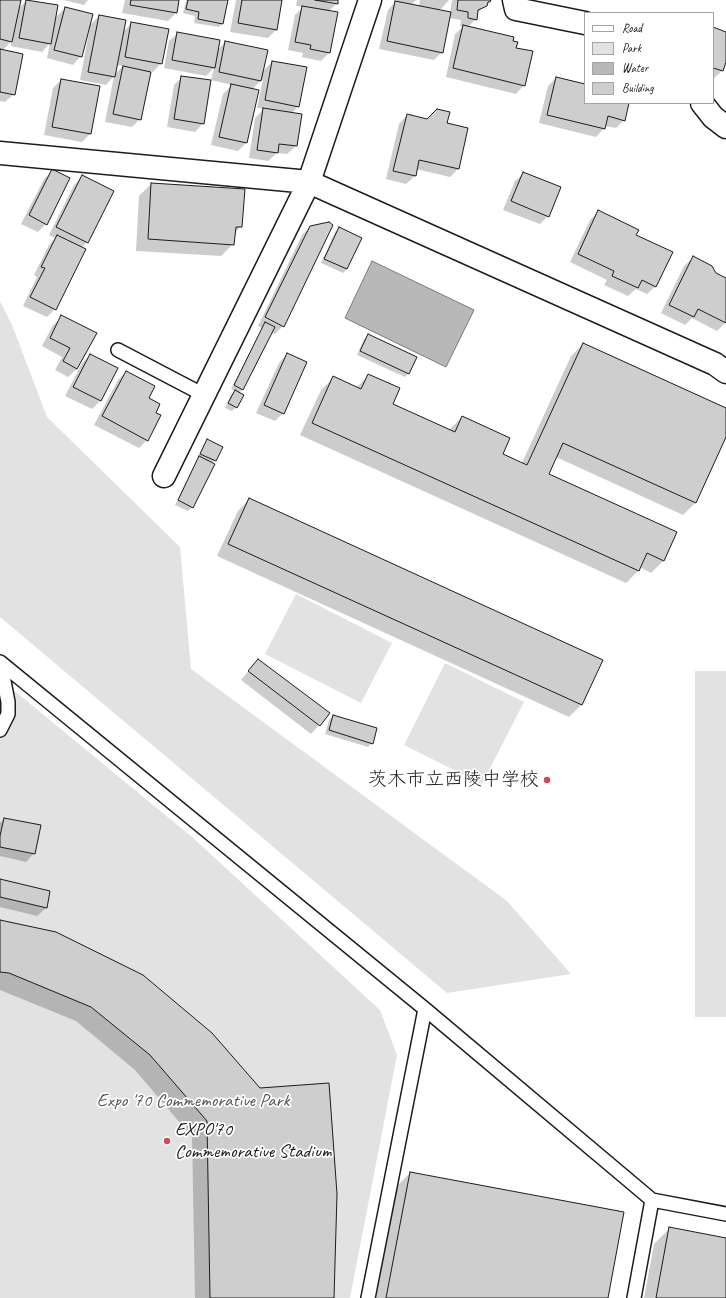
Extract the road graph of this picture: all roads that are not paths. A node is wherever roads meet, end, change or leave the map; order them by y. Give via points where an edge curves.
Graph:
1 (370, 0) edge
2 (514, 0) edge
3 (584, 23) edge
4 (703, 104) edge
5 (726, 127) edge
6 (0, 153) edge
7 (309, 182) junction
8 (118, 350) dead end
9 (726, 372) edge
10 (204, 395) junction
11 (164, 476) dead end
12 (0, 662) edge
13 (0, 668) edge
14 (0, 730) edge
15 (425, 1008) junction
16 (652, 1200) junction
17 (726, 1214) edge
18 (368, 1298) edge
19 (634, 1298) edge

1 - 7 street
2 - 3 street via 516,9
4 - 5 street via 713,117
6 - 7 street
7 - 9 street via 715,364
7 - 10 street
8 - 10 lane
10 - 11 street
12 - 15 lane
13 - 14 lane via 8,702 8,714
15 - 16 lane
15 - 18 lane
16 - 17 lane
16 - 19 lane

